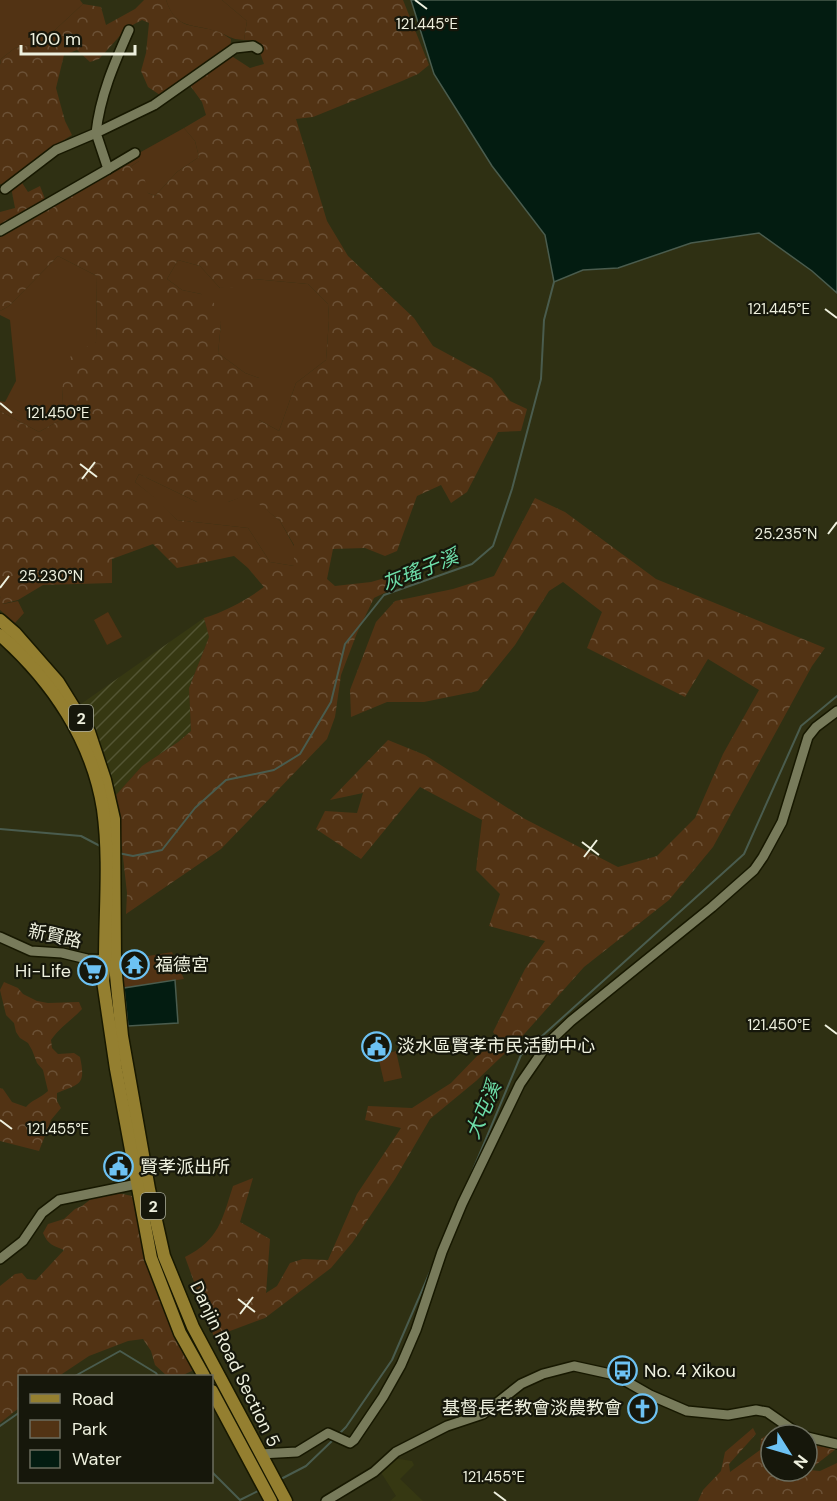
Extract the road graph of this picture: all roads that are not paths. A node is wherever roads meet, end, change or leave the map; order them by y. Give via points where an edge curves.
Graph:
1 (129, 30) dead end
2 (258, 49) dead end
3 (96, 134) junction
4 (135, 153) dead end
5 (35, 166) dead end
6 (108, 169) junction
7 (3, 189) edge
8 (0, 231) edge
9 (0, 620) edge
10 (0, 635) edge
11 (837, 711) edge
12 (110, 838) junction
13 (111, 867) junction
14 (0, 937) edge
15 (110, 961) junction
16 (142, 1183) junction
17 (0, 1259) edge
18 (203, 1375) edge
19 (213, 1392) edge
20 (783, 1423) edge
21 (819, 1440) edge
22 (837, 1444) edge
23 (260, 1463) junction
24 (285, 1500) edge
25 (271, 1501) edge
26 (326, 1501) edge

1 - 3 street via 98,109
2 - 3 street via 235,48 154,105
3 - 6 street
3 - 7 street via 56,150
4 - 6 street
5 - 7 street
6 - 8 street
9 - 12 main road, 2 via 58,682 89,732 114,819
10 - 12 main road, 2 via 38,672 62,703 80,736 96,775
11 - 23 street via 808,737 782,822 754,870 571,1021 549,1042 520,1084 462,1204 401,1365 354,1440 350,1443 328,1433 297,1452
12 - 13 main road, 2
13 - 15 main road, 2
13 - 15 main road, Danjin Road Section 5 / 2 via 116,925
14 - 15 street, 新賢路 via 31,951
15 - 16 main road, Danjin Road Section 5 / 2
16 - 17 street via 58,1200 42,1213 23,1241
16 - 18 main road, Danjin Road Section 5 / 2 via 151,1258 180,1333
16 - 23 main road, Danjin Road Section 5 / 2 via 164,1256 193,1327
19 - 23 main road, Danjin Road Section 5 / 2
20 - 26 street via 767,1412 756,1410 728,1415 687,1410 615,1375 574,1366 521,1384 483,1414 447,1426 396,1452 374,1472
21 - 22 street
23 - 24 main road, 2
23 - 25 main road, 2

